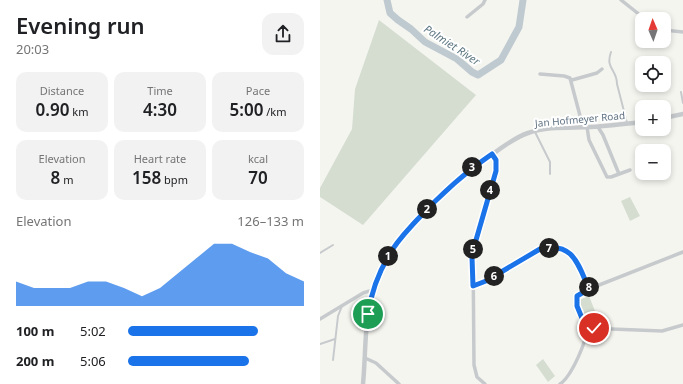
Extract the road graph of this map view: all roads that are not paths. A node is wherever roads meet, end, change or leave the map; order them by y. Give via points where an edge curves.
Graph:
1 (485, 0) edge
2 (621, 0) edge
3 (636, 12) edge
4 (467, 17) dead end
5 (671, 31) edge
6 (683, 32) edge
7 (611, 52) dead end
8 (602, 69) dead end
9 (540, 74) dead end
10 (572, 80) junction
11 (681, 92) dead end
12 (683, 102) edge
13 (683, 114) edge
14 (676, 116) junction
15 (671, 117) edge
16 (683, 120) edge
17 (635, 123) edge
18 (628, 124) junction
19 (585, 127) junction
20 (598, 127) junction
21 (534, 131) junction
22 (492, 154) junction
23 (630, 170) dead end
24 (550, 174) dead end
25 (619, 174) junction
26 (333, 246) dead end
27 (683, 252) edge
28 (320, 253) edge
29 (473, 286) junction
30 (589, 289) junction
31 (373, 290) junction
32 (342, 305) junction
33 (320, 318) edge
34 (683, 325) edge
35 (586, 328) junction
36 (335, 339) junction
37 (320, 344) edge
38 (365, 358) junction
39 (333, 360) dead end
40 (363, 384) edge
41 (399, 384) edge
42 (485, 384) edge
43 (560, 384) edge

1 - 4 street
2 - 3 street
5 - 6 street
7 - 18 lane via 609,65 617,78
8 - 10 street via 597,73
9 - 10 street via 566,76
10 - 19 street
11 - 12 lane
13 - 14 street
14 - 15 street
14 - 16 street
17 - 18 street, Jan Hofmeyer Road
18 - 20 street, Jan Hofmeyer Road
19 - 20 street, Jan Hofmeyer Road
19 - 21 street, Jan Hofmeyer Road
19 - 25 street via 606,175 610,177
20 - 25 street
21 - 22 street, Jan Hofmeyer Road via 514,139
21 - 24 lane via 550,162
22 - 29 street via 496,160 496,171 474,247
22 - 31 street, Jan Hofmeyer Road via 451,185 406,231 388,256
23 - 25 street
26 - 28 lane
27 - 30 street
29 - 30 street via 536,251 548,248 562,249 572,255
29 - 42 street via 474,369 477,377
30 - 35 street via 578,294 576,298
31 - 32 street via 365,291
31 - 38 street, Jan Hofmeyer Road via 367,321
32 - 33 street
32 - 36 lane
34 - 35 street via 662,331
35 - 43 street via 574,367 566,380
36 - 37 lane
36 - 39 lane
38 - 40 street, Jan Hofmeyer Road
38 - 41 street via 377,364

